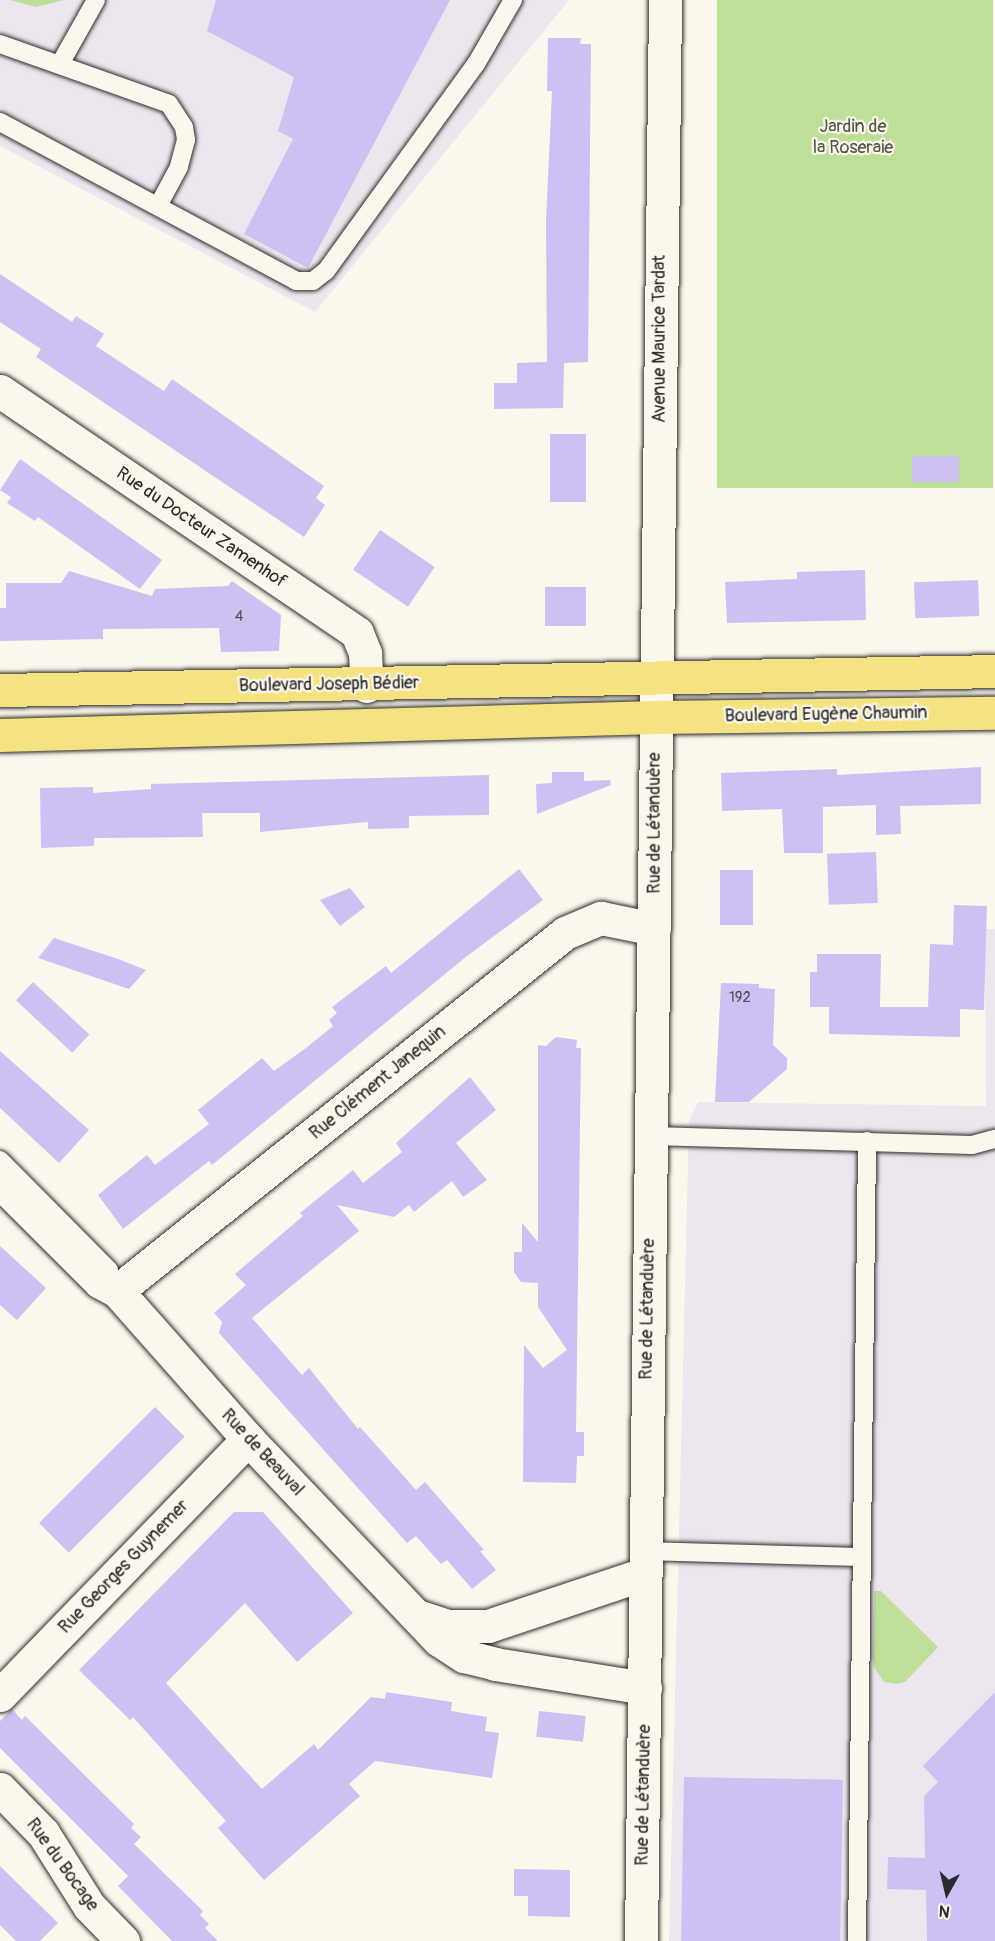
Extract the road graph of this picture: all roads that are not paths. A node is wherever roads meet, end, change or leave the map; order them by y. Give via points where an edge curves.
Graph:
1 (96, 0) edge
2 (513, 0) edge
3 (665, 0) edge
4 (0, 44) edge
5 (60, 64) junction
6 (0, 122) edge
7 (158, 207) junction
8 (0, 391) edge
9 (995, 671) edge
10 (658, 677) junction
11 (367, 686) junction
12 (0, 690) edge
13 (995, 713) edge
14 (657, 717) junction
15 (0, 735) edge
16 (654, 929) junction
17 (652, 1136) junction
18 (995, 1139) edge
19 (867, 1141) junction
20 (0, 1160) edge
21 (0, 1182) edge
22 (117, 1291) junction
23 (248, 1439) junction
24 (860, 1557) junction
25 (643, 1562) junction
26 (410, 1613) junction
27 (645, 1688) junction
28 (0, 1695) edge
29 (0, 1789) edge
30 (123, 1941) edge
31 (641, 1941) edge
32 (857, 1941) edge

1 - 5 lane
2 - 7 lane via 476,64 320,277 296,281
3 - 10 street, Avenue Maurice Tardat
4 - 5 lane
5 - 7 lane via 147,94 169,104 178,115 184,127 184,154
6 - 7 lane
8 - 11 street, Rue du Docteur Zamenhof via 357,633 365,653
9 - 10 main road
10 - 11 main road, Boulevard Joseph Bédier
10 - 14 street, Rue de Létanduère
11 - 12 main road, Boulevard Joseph Bédier
13 - 14 main road, Boulevard Eugène Chaumin
14 - 15 main road
14 - 16 street, Rue de Létanduère
16 - 17 street, Rue de Létanduère
16 - 22 street, Rue Clément Janequin via 601,918 565,933
17 - 19 lane
17 - 25 street, Rue de Létanduère
18 - 19 lane via 972,1145
19 - 24 lane
20 - 22 lane, Rue de Beauval via 86,1243 111,1273
21 - 22 street, Rue de Beauval via 100,1282
22 - 23 street, Rue de Beauval
23 - 26 street, Rue de Beauval
23 - 28 street, Rue Georges Guynemer
24 - 25 lane
24 - 32 lane
25 - 26 street, Rue de Beauval via 488,1626 448,1626
25 - 27 street, Rue de Létanduère
26 - 27 street, Rue de Beauval via 464,1656
27 - 31 street, Rue de Létanduère
29 - 30 street, Rue du Bocage via 43,1833 89,1906

